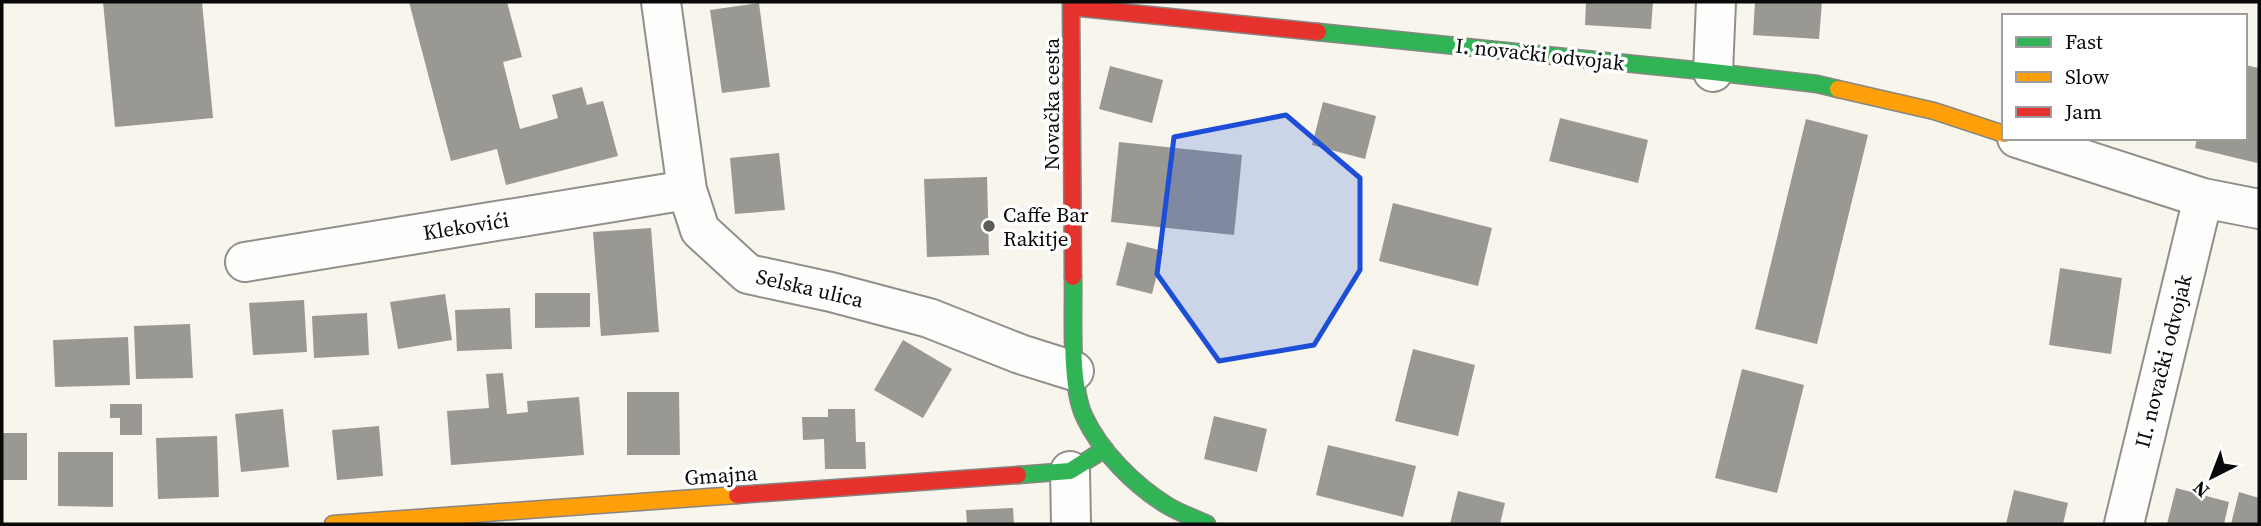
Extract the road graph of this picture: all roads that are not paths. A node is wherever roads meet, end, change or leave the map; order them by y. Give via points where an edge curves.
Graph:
1 (662, 2) edge
2 (1716, 2) edge
3 (1071, 4) edge
4 (1713, 72) junction
5 (2002, 133) edge
6 (2023, 140) edge
7 (687, 190) junction
8 (2203, 198) junction
9 (2259, 209) edge
10 (245, 262) dead end
11 (1074, 371) junction
12 (1105, 449) junction
13 (1070, 471) junction
14 (333, 524) edge
15 (1071, 524) edge
16 (1207, 524) edge
17 (2124, 524) edge

1 - 7 street, Selska ulica
2 - 4 street
3 - 4 street, I. novački odvojak
3 - 11 street, Novačka cesta
4 - 5 street, I. novački odvojak via 1817,84 1934,111
6 - 8 street
7 - 10 street, Klekovići
7 - 11 street, Selska ulica via 700,230 748,274 929,318
8 - 9 street
8 - 17 street, II. novački odvojak
11 - 12 street, Novačka cesta via 1083,415
12 - 13 street, Gmajna
12 - 16 street, Novačka cesta via 1168,506
13 - 14 street, Gmajna
13 - 15 street

